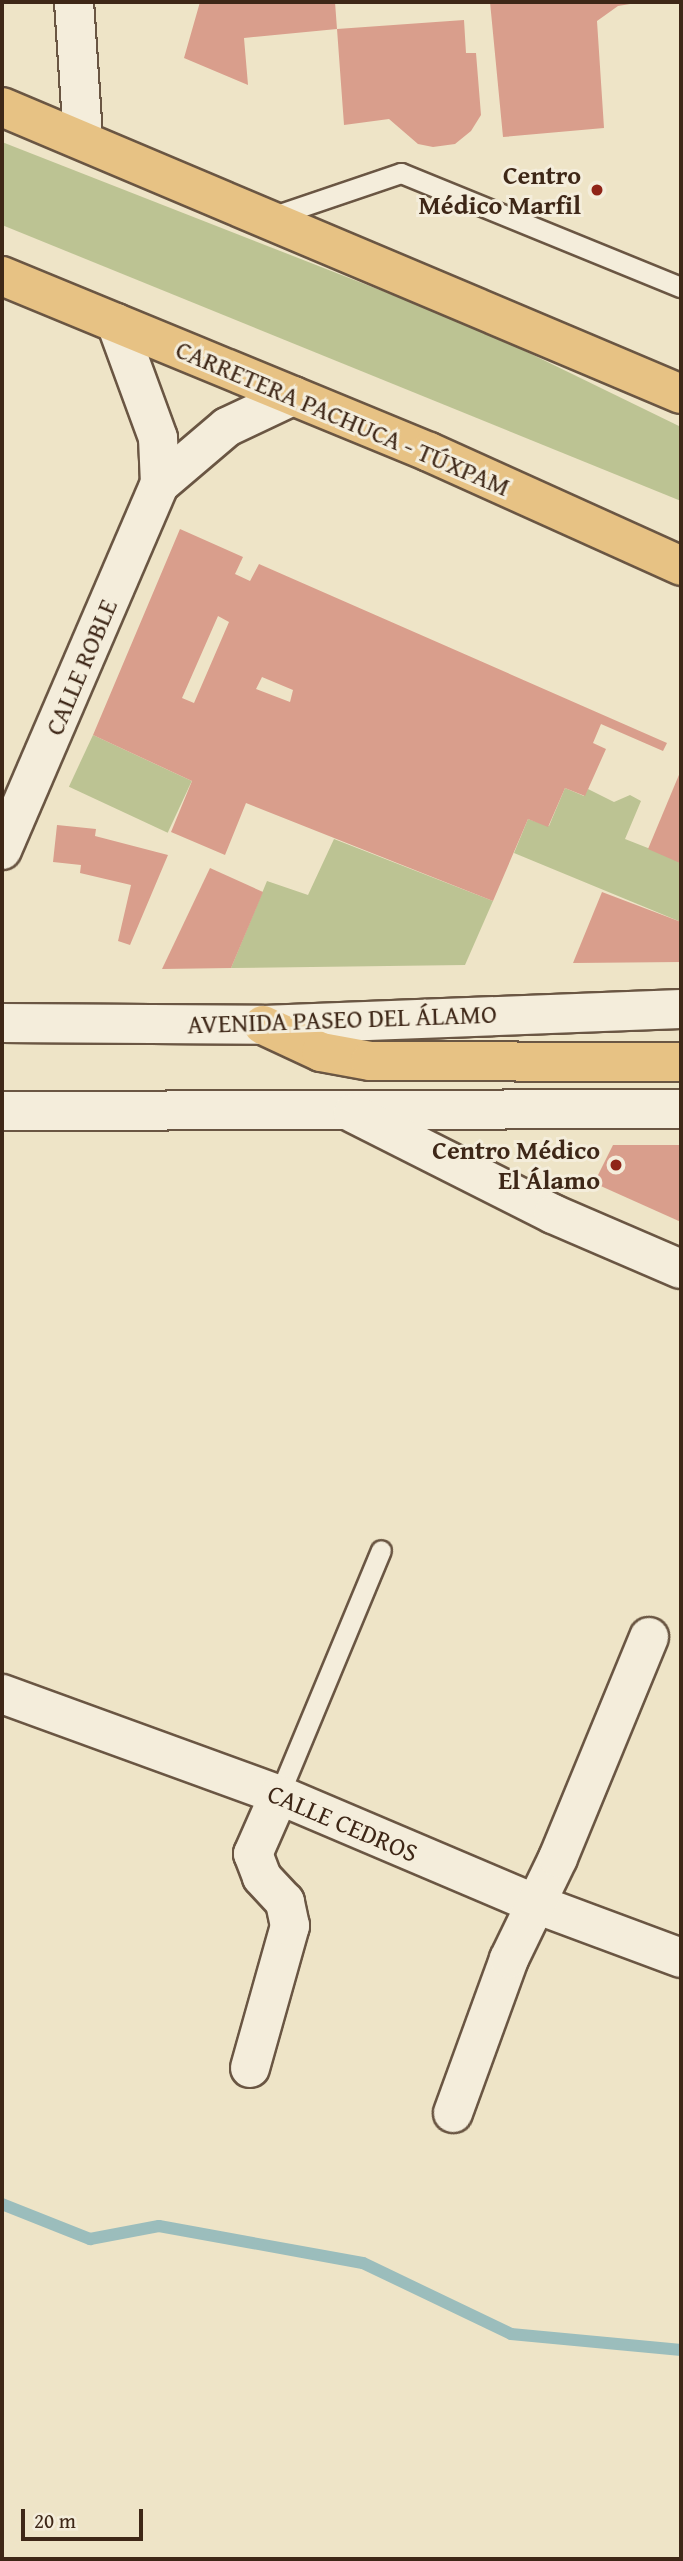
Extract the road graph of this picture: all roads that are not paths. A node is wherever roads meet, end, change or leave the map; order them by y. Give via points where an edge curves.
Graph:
1 (74, 2) edge
2 (2, 107) edge
3 (83, 138) junction
4 (271, 217) junction
5 (2, 276) edge
6 (681, 287) edge
7 (116, 323) junction
8 (681, 394) edge
9 (293, 396) junction
10 (160, 484) junction
11 (681, 566) edge
12 (2, 850) edge
13 (681, 1009) edge
14 (2, 1023) edge
15 (263, 1025) junction
16 (681, 1062) edge
17 (345, 1109) junction
18 (681, 1110) edge
19 (2, 1111) edge
20 (681, 1269) edge
21 (381, 1550) dead end
22 (649, 1637) dead end
23 (2, 1694) edge
24 (279, 1795) junction
25 (536, 1905) junction
26 (681, 1958) edge
27 (250, 2068) dead end
28 (453, 2113) dead end

1 - 3 street
2 - 3 main road
3 - 4 main road
4 - 6 lane via 401,173
4 - 8 main road
5 - 7 main road, CARRETERA PACHUCA - TÚXPAM
7 - 9 main road, CARRETERA PACHUCA - TÚXPAM
7 - 10 street, CALLE ROBLE via 158,438
9 - 10 street, CALLE ROBLE via 227,427
9 - 11 main road, CARRETERA PACHUCA - TÚXPAM
10 - 12 street, CALLE ROBLE
13 - 15 street, AVENIDA PASEO DEL ÁLAMO
14 - 15 street, AVENIDA PASEO DEL ÁLAMO
15 - 16 main road via 321,1052 370,1061
17 - 18 street
17 - 19 street
17 - 20 street via 553,1214
21 - 24 lane
22 - 25 street
23 - 24 street, CALLE CEDROS
24 - 25 street, CALLE CEDROS
24 - 27 street via 253,1854 262,1877 285,1902 290,1926
25 - 26 street, CALLE CEDROS
25 - 28 street via 509,1959

